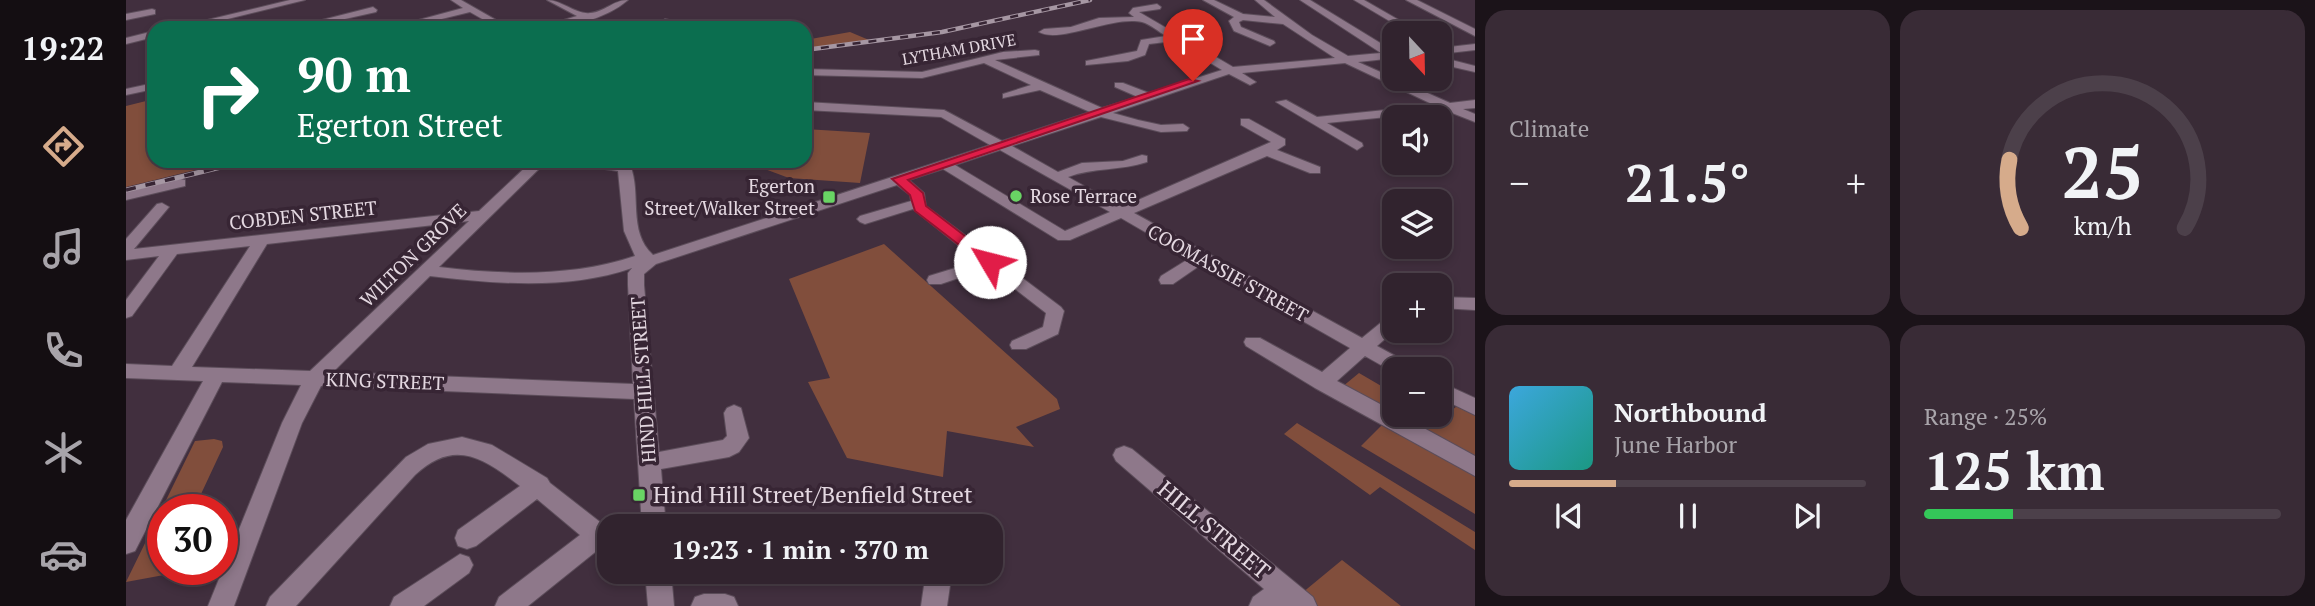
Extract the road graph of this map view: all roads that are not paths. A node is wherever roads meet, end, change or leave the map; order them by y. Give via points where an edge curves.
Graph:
1 (239, 0) edge
2 (300, 0) edge
3 (360, 0) edge
4 (455, 0) edge
5 (551, 0) edge
6 (624, 0) edge
7 (1208, 0) edge
8 (1259, 0) edge
9 (1304, 0) edge
10 (1358, 0) edge
11 (1410, 0) edge
12 (1157, 7) dead end
13 (265, 8) junction
14 (471, 9) junction
15 (152, 12) dead end
16 (126, 17) edge
17 (586, 17) junction
18 (1241, 17) junction
19 (1446, 18) junction
20 (1475, 18) edge
21 (1141, 19) junction
22 (327, 20) dead end
23 (387, 20) edge
24 (1284, 20) junction
25 (208, 21) edge
26 (492, 21) edge
27 (570, 21) edge
28 (1395, 21) edge
29 (126, 27) edge
30 (1044, 32) dead end
31 (147, 33) edge
32 (1475, 33) edge
33 (147, 35) edge
34 (1173, 38) junction
35 (126, 41) edge
36 (1270, 43) dead end
37 (1382, 48) edge
38 (1474, 48) edge
39 (1452, 50) edge
40 (1035, 53) dead end
41 (1382, 56) edge
42 (985, 59) junction
43 (1343, 59) junction
44 (1090, 63) dead end
45 (1452, 64) edge
46 (1475, 69) edge
47 (1228, 71) junction
48 (812, 72) edge
49 (1250, 82) dead end
50 (147, 85) edge
51 (1043, 85) junction
52 (1119, 85) dead end
53 (126, 92) edge
54 (1007, 96) dead end
55 (1148, 97) junction
56 (1282, 102) dead end
57 (1475, 104) edge
58 (1444, 105) edge
59 (812, 106) edge
60 (1452, 107) edge
61 (1452, 109) edge
62 (1102, 112) junction
63 (1382, 117) edge
64 (1475, 118) edge
65 (1245, 122) dead end
66 (1319, 127) junction
67 (1183, 128) dead end
68 (1001, 145) junction
69 (1357, 146) dead end
70 (1267, 151) junction
71 (1142, 159) dead end
72 (944, 164) junction
73 (533, 168) edge
74 (625, 168) edge
75 (1315, 170) dead end
76 (1057, 177) junction
77 (898, 179) junction
78 (180, 183) dead end
79 (126, 197) edge
80 (918, 203) junction
81 (162, 207) dead end
82 (1121, 212) junction
83 (484, 215) junction
84 (865, 219) dead end
85 (262, 239) junction
86 (126, 248) edge
87 (173, 249) junction
88 (126, 255) edge
89 (1202, 257) junction
90 (647, 259) junction
91 (990, 262) junction
92 (428, 271) junction
93 (1167, 280) dead end
94 (935, 281) dead end
95 (1452, 303) edge
96 (1475, 304) edge
97 (126, 312) edge
98 (1382, 332) edge
99 (1253, 342) dead end
100 (1019, 345) dead end
101 (1363, 349) junction
102 (1382, 358) edge
103 (126, 371) edge
104 (178, 373) junction
105 (215, 375) junction
106 (314, 379) junction
107 (1322, 383) junction
108 (643, 392) junction
109 (1452, 395) edge
110 (1475, 407) edge
111 (734, 413) dead end
112 (1124, 455) dead end
113 (648, 462) junction
114 (1475, 467) edge
115 (538, 485) junction
116 (653, 514) edge
117 (597, 532) edge
118 (467, 538) dead end
119 (126, 543) edge
120 (597, 543) edge
121 (460, 565) dead end
122 (659, 584) edge
123 (937, 584) edge
124 (1283, 589) junction
125 (221, 606) edge
126 (279, 606) edge
127 (403, 606) edge
128 (508, 606) edge
129 (661, 606) edge
130 (704, 606) edge
131 (724, 606) edge
132 (934, 606) edge
133 (1262, 606) edge
134 (1304, 606) edge

1 - 13 street
2 - 13 street
3 - 23 street
4 - 14 street
5 - 17 street
6 - 17 street
7 - 18 street
8 - 24 street
9 - 37 street
10 - 28 street
11 - 19 street
12 - 21 street via 1134,11
13 - 25 street
14 - 23 street
14 - 26 street
15 - 16 street
17 - 27 street
18 - 24 street
18 - 36 street via 1234,21 1237,29
19 - 20 street
19 - 32 street
21 - 30 street
21 - 34 street
22 - 23 street
24 - 43 street
29 - 31 street
33 - 35 street
34 - 44 street via 1145,42 1141,53 1132,58
34 - 47 street
38 - 39 street
40 - 42 street, LYTHAM DRIVE
41 - 43 street
42 - 48 street, LYTHAM DRIVE via 922,75
42 - 51 street
43 - 47 street
43 - 58 street
45 - 46 street
47 - 49 street
47 - 55 street
50 - 53 street via 136,84
51 - 54 street
51 - 62 street
52 - 55 street
55 - 62 street
56 - 66 street
57 - 60 street
59 - 68 street, COOMASSIE STREET via 944,114
61 - 64 street
62 - 67 street via 1166,131
62 - 68 street
63 - 66 street
65 - 70 street via 1280,142
66 - 69 street
68 - 72 street
68 - 76 street, COOMASSIE STREET
70 - 75 street
70 - 82 street
71 - 76 street via 1125,165 1082,167
72 - 77 street
72 - 82 street via 1064,237
73 - 83 street, WILTON GROVE
74 - 90 street via 631,229
76 - 82 street, COOMASSIE STREET
77 - 80 street via 917,193
77 - 90 street
78 - 79 street
80 - 84 street
80 - 91 street
81 - 86 street
82 - 89 street, COOMASSIE STREET
83 - 85 street, COBDEN STREET
83 - 92 street, WILTON GROVE
85 - 87 street, COBDEN STREET
85 - 104 street
87 - 88 street, COBDEN STREET
87 - 97 street
89 - 93 street
89 - 101 street, COOMASSIE STREET
90 - 92 street via 567,275 460,276
90 - 108 street, HIND HILL STREET via 636,273
91 - 94 street
91 - 100 street via 1055,311 1052,330
92 - 106 street, WILTON GROVE
95 - 96 street
98 - 101 street
99 - 107 street
101 - 102 street, COOMASSIE STREET
101 - 107 street
103 - 104 street, KING STREET
104 - 105 street, KING STREET
105 - 106 street, KING STREET
105 - 119 street
106 - 108 street, KING STREET
106 - 125 street, WILTON GROVE via 292,423
107 - 114 street
108 - 113 street, HIND HILL STREET
109 - 110 street
111 - 113 street via 738,438 726,449
112 - 124 street, HILL STREET
113 - 116 street, HIND HILL STREET
115 - 117 street
115 - 118 street
115 - 126 street via 471,447 425,454
120 - 128 street
121 - 127 street
122 - 129 street
123 - 132 street
124 - 133 street
124 - 134 street, HILL STREET
130 - 131 street

